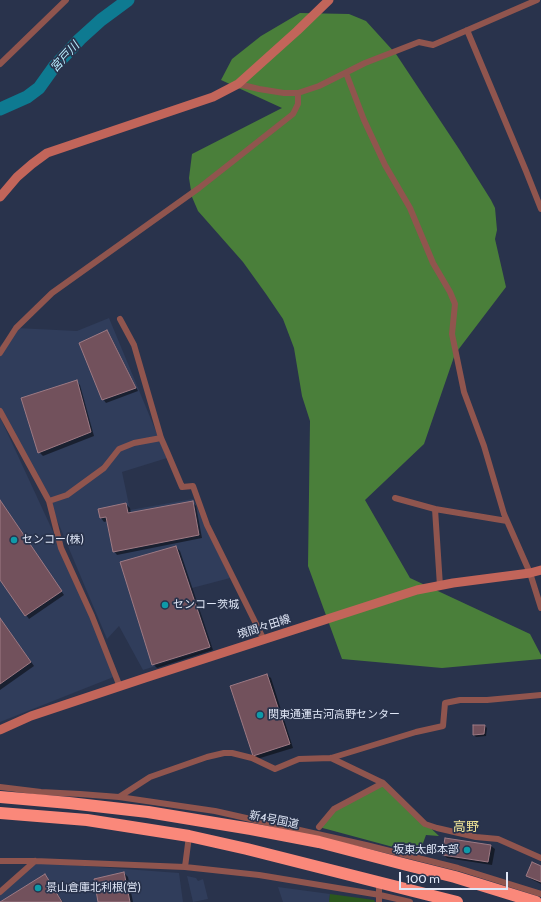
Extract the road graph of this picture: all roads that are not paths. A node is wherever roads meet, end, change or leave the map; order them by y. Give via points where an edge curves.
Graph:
1 (66, 0) edge
2 (329, 0) edge
3 (538, 0) edge
4 (467, 30) junction
5 (0, 64) edge
6 (346, 73) junction
7 (238, 84) junction
8 (298, 93) junction
9 (0, 197) edge
10 (541, 209) edge
11 (120, 319) dead end
12 (0, 353) edge
13 (0, 411) edge
14 (161, 438) junction
15 (395, 498) dead end
16 (49, 502) junction
17 (435, 509) junction
18 (507, 521) junction
19 (541, 570) edge
20 (530, 573) junction
21 (440, 586) junction
22 (541, 608) edge
23 (264, 640) junction
24 (120, 687) junction
25 (541, 695) edge
26 (0, 730) edge
27 (331, 758) junction
28 (384, 783) junction
29 (0, 787) edge
30 (0, 797) edge
31 (119, 797) junction
32 (0, 812) edge
33 (319, 827) dead end
34 (189, 836) junction
35 (541, 858) edge
36 (0, 861) edge
37 (35, 861) junction
38 (185, 868) junction
39 (379, 883) junction
40 (0, 892) edge
41 (541, 894) edge
42 (379, 899) edge
43 (410, 902) edge
44 (458, 902) edge
45 (536, 902) edge

1 - 5 street
2 - 7 main road
3 - 4 street
4 - 6 street via 433,46 419,42
4 - 10 street
6 - 8 street
6 - 18 street via 385,165 410,208 433,263 455,304 452,334 464,392
7 - 8 street
7 - 9 main road via 213,97 47,153 22,173
8 - 12 street via 298,104 293,114 199,188 52,293 16,328
11 - 14 street via 134,345
13 - 16 street
14 - 16 street via 134,443 119,449 104,468 67,494
14 - 23 street via 182,487 193,486 207,525
15 - 17 street
16 - 24 street via 61,548
17 - 18 street
17 - 21 street
18 - 20 street
19 - 20 main road, 境間々田線
20 - 21 main road, 境間々田線
20 - 22 street
21 - 23 main road, 境間々田線 via 417,590
23 - 24 main road, 境間々田線
24 - 26 main road, 境間々田線 via 31,716
25 - 27 street via 445,703 443,726
27 - 28 street
27 - 31 street via 299,759 274,769 252,758 224,753 150,777
28 - 33 street via 334,809
28 - 35 street via 425,824 476,837 498,839
29 - 31 street
30 - 45 highway, 新4号国道 via 148,812 259,830 319,842 455,877
31 - 41 street via 215,810 458,868
32 - 34 highway via 87,820
34 - 38 street
34 - 39 highway via 247,848
36 - 37 street
37 - 38 street
37 - 40 street
38 - 42 street via 259,876
39 - 42 street
39 - 44 highway
42 - 43 street

